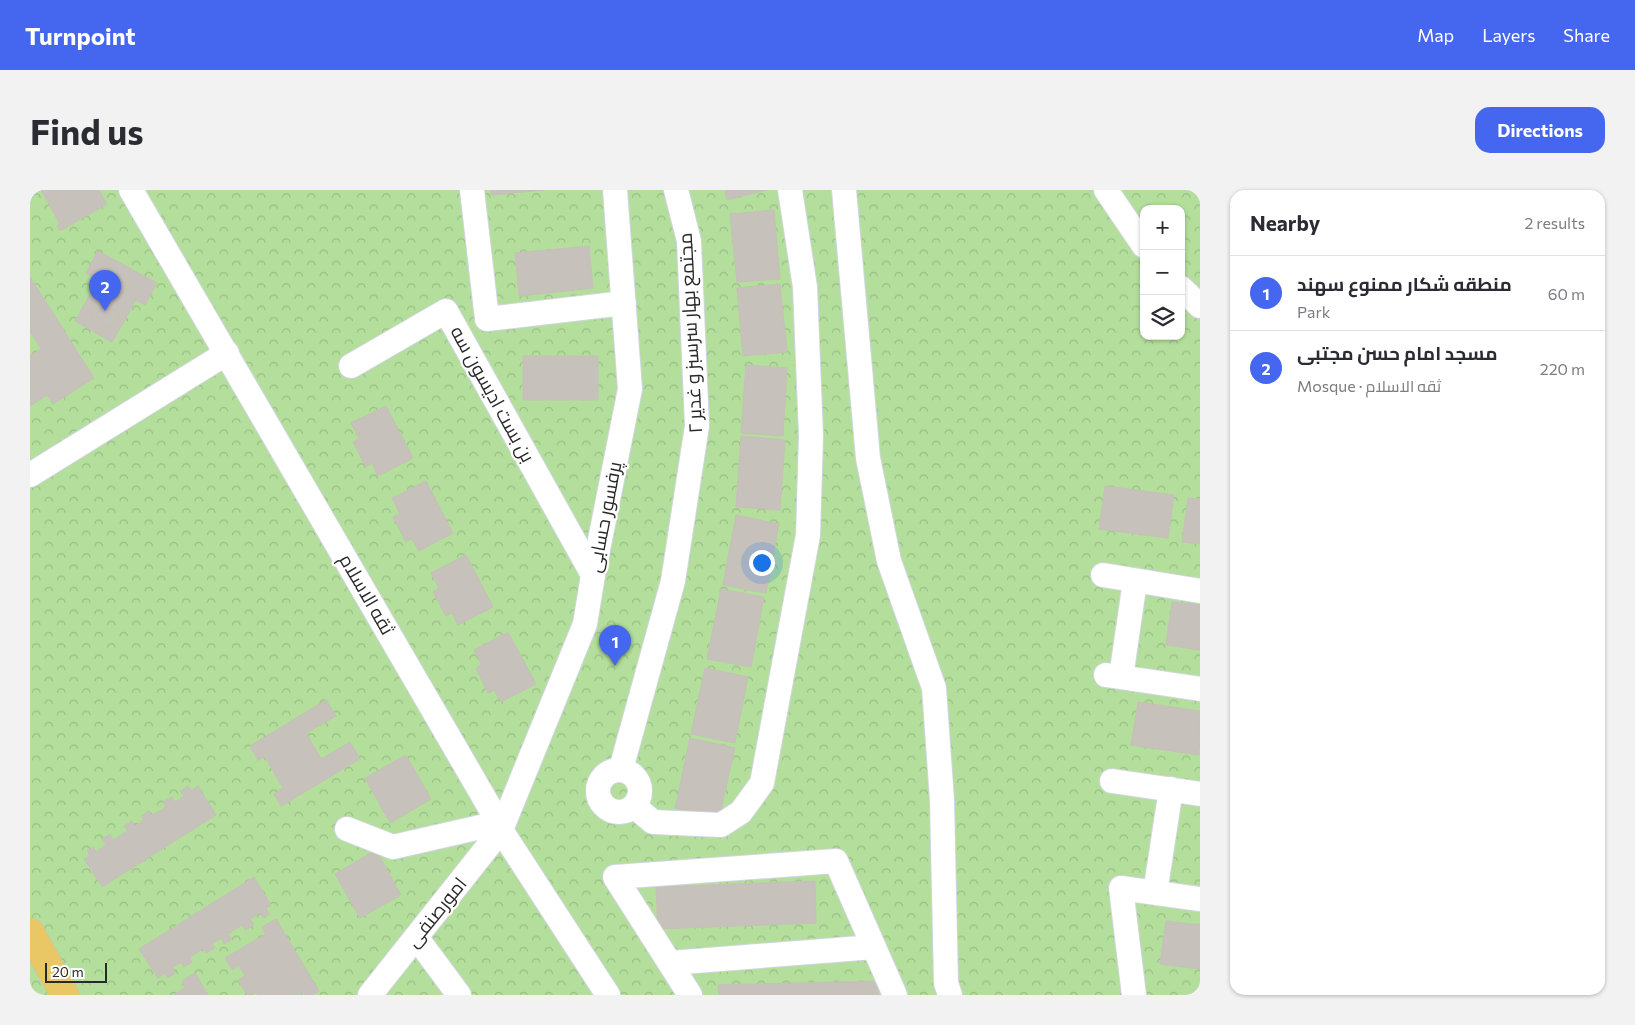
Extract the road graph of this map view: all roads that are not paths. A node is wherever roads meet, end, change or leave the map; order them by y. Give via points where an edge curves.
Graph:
1 (131, 190) edge
2 (472, 190) edge
3 (615, 190) edge
4 (676, 190) edge
5 (790, 190) edge
6 (844, 190) edge
7 (1106, 190) edge
8 (1140, 240) edge
9 (1185, 292) edge
10 (624, 303) junction
11 (1200, 306) edge
12 (227, 353) junction
13 (351, 366) dead end
14 (30, 475) edge
15 (593, 574) junction
16 (1103, 575) dead end
17 (1136, 581) junction
18 (1200, 591) edge
19 (1200, 689) edge
20 (621, 769) junction
21 (1112, 781) dead end
22 (1170, 789) junction
23 (1200, 794) edge
24 (634, 806) junction
25 (500, 826) junction
26 (346, 829) dead end
27 (1155, 893) junction
28 (1200, 899) edge
29 (30, 932) edge
30 (416, 937) junction
31 (874, 948) junction
32 (670, 963) junction
33 (61, 990) edge
34 (370, 995) edge
35 (459, 995) edge
36 (608, 995) edge
37 (690, 995) edge
38 (895, 995) edge
39 (950, 995) edge
40 (1134, 995) edge

1 - 12 street, ثقه الاسلام
2 - 10 street via 487,320
3 - 10 street, پرفسور حسابی
4 - 20 street, مجتمع بهار سرسبز و غدیر ۲ via 689,241 697,426 673,582
5 - 24 street via 805,288 811,436 808,536 762,783 741,812 721,825 653,822
6 - 39 street via 868,458 889,561 934,688 942,800 946,983
7 - 8 street
9 - 11 street
10 - 15 street, پرفسور حسابی via 630,389
12 - 14 street
12 - 25 street, ثقه الاسلام
13 - 15 street, بن بست ادیسون سه via 446,310
15 - 25 street, پرفسور حسابی via 585,624
16 - 17 street
17 - 18 street
17 - 19 street via 1113,676
20 - 24 street via 634,775 640,787
20 - 24 street via 602,778 597,791 599,798 614,812
21 - 22 street
22 - 23 street
22 - 27 street
25 - 26 street via 393,847
25 - 30 street, امورصنفی
25 - 36 street, ثقه الاسلام
27 - 28 street
27 - 40 street via 1121,888
29 - 33 main road
30 - 34 street, امورصنفی
30 - 35 street
31 - 32 street
31 - 32 street via 836,862 616,876
31 - 38 street
32 - 37 street

